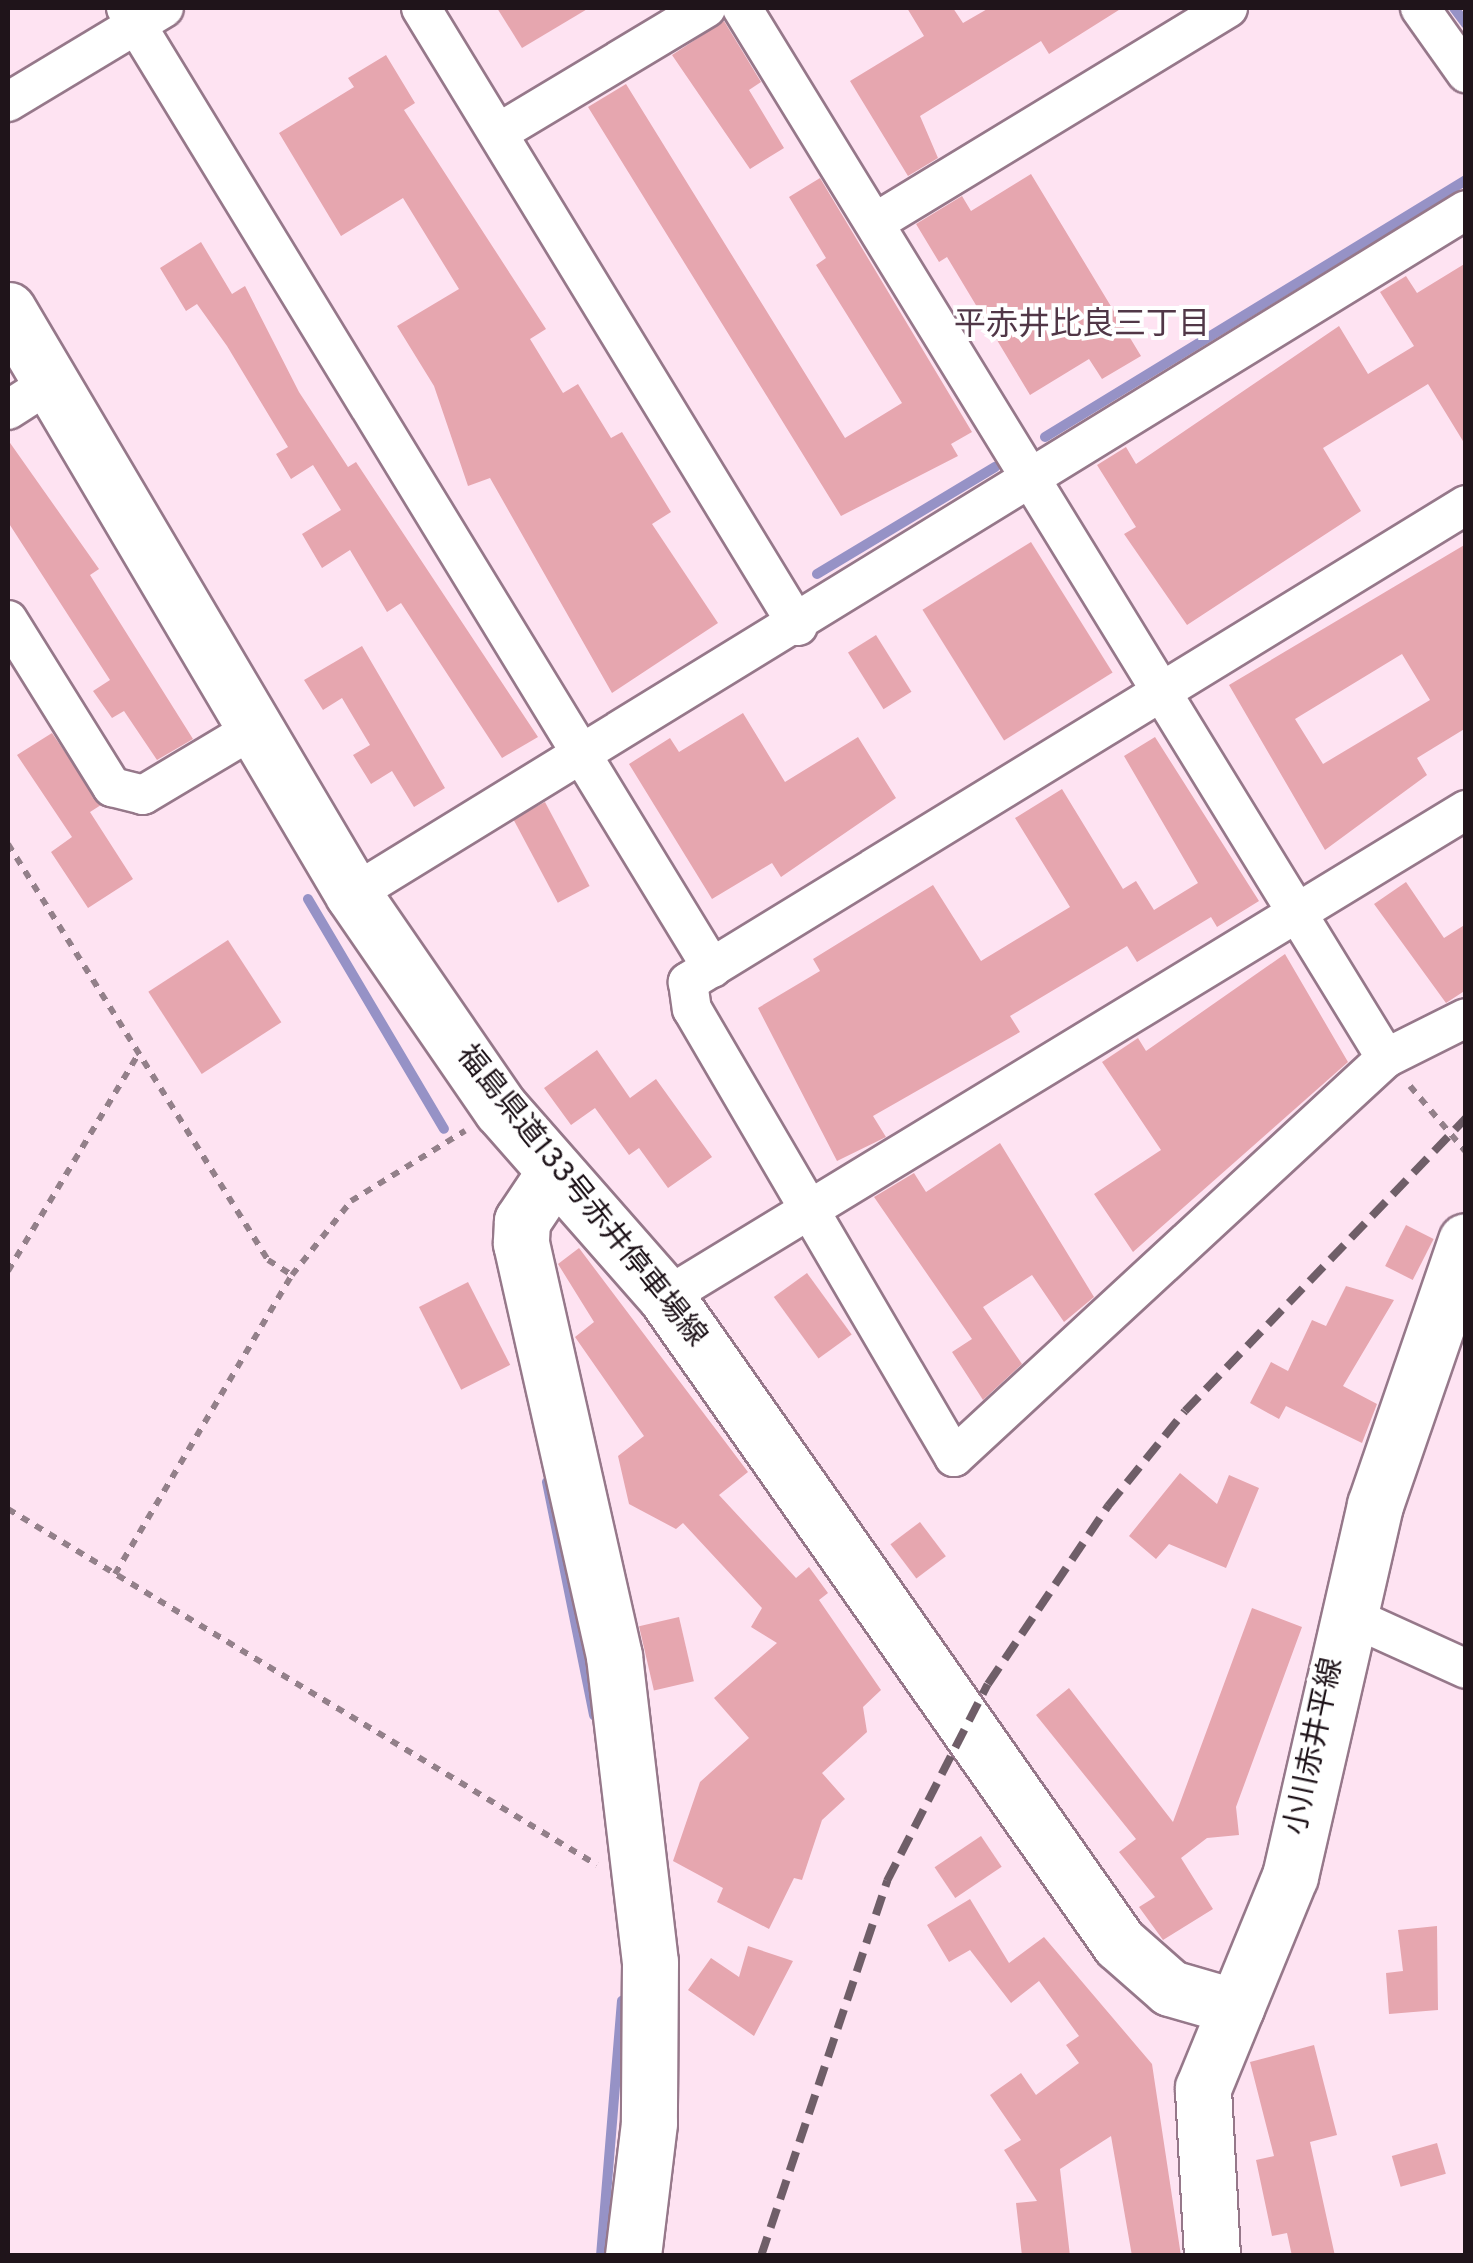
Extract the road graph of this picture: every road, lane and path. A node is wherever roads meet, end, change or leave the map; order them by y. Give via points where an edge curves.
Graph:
1 (422, 8) edge
2 (706, 8) edge
3 (742, 8) edge
4 (1228, 8) edge
5 (1420, 8) edge
6 (142, 13) edge
7 (1466, 73) edge
8 (8, 102) edge
9 (498, 133) junction
10 (1466, 210) edge
11 (876, 222) junction
12 (8, 310) edge
13 (29, 396) edge
14 (1032, 481) junction
15 (1466, 505) edge
16 (8, 620) edge
17 (798, 626) junction
18 (1165, 694) junction
19 (255, 728) junction
20 (580, 760) junction
21 (1466, 810) edge
22 (8, 844) edge
23 (353, 894) junction
24 (1298, 910) junction
25 (712, 968) junction
26 (1466, 1018) edge
27 (138, 1056) junction
28 (1386, 1058) junction
29 (501, 1109) junction
30 (1466, 1152) edge
31 (554, 1173) junction
32 (806, 1204) junction
33 (1466, 1240) edge
34 (8, 1271) edge
35 (292, 1275) junction
36 (666, 1297) junction
37 (8, 1509) edge
38 (115, 1574) junction
39 (1345, 1614) junction
40 (1466, 1669) edge
41 (645, 1894) junction
42 (1236, 2007) junction
43 (634, 2256) edge
44 (1212, 2256) edge

1 - 9 street
2 - 9 street
3 - 11 street
4 - 11 street
5 - 7 street
6 - 8 street
6 - 20 street
9 - 17 street
10 - 14 street
11 - 14 street
12 - 13 main road, 福島県道133号赤井停車場線
13 - 19 main road, 福島県道133号赤井停車場線
14 - 17 street
14 - 18 street
15 - 18 street
16 - 19 street via 112,787 143,795
17 - 20 street
18 - 24 street
18 - 25 street
19 - 23 main road, 福島県道133号赤井停車場線
20 - 23 street
20 - 25 street
21 - 24 street
22 - 27 path
23 - 29 main road, 福島県道133号赤井停車場線
24 - 28 street
24 - 32 street
25 - 32 street via 688,982 692,1008
26 - 28 street
27 - 34 path
27 - 35 path via 268,1260
28 - 30 path
28 - 32 street via 954,1457
29 - 31 main road, 福島県道133号赤井停車場線
29 - 35 path via 352,1201
31 - 36 main road, 福島県道133号赤井停車場線
31 - 41 main road via 522,1221 521,1243 594,1551
32 - 36 street
33 - 39 main road, 小川赤井平線
35 - 38 path
36 - 42 main road, 福島県道133号赤井停車場線 via 1119,1943 1170,1988
37 - 38 path
38 - 41 path
39 - 40 street
39 - 42 main road, 小川赤井平線 via 1290,1876
41 - 43 main road via 652,2046
42 - 44 main road, 小川赤井平線 via 1213,2055 1198,2126

